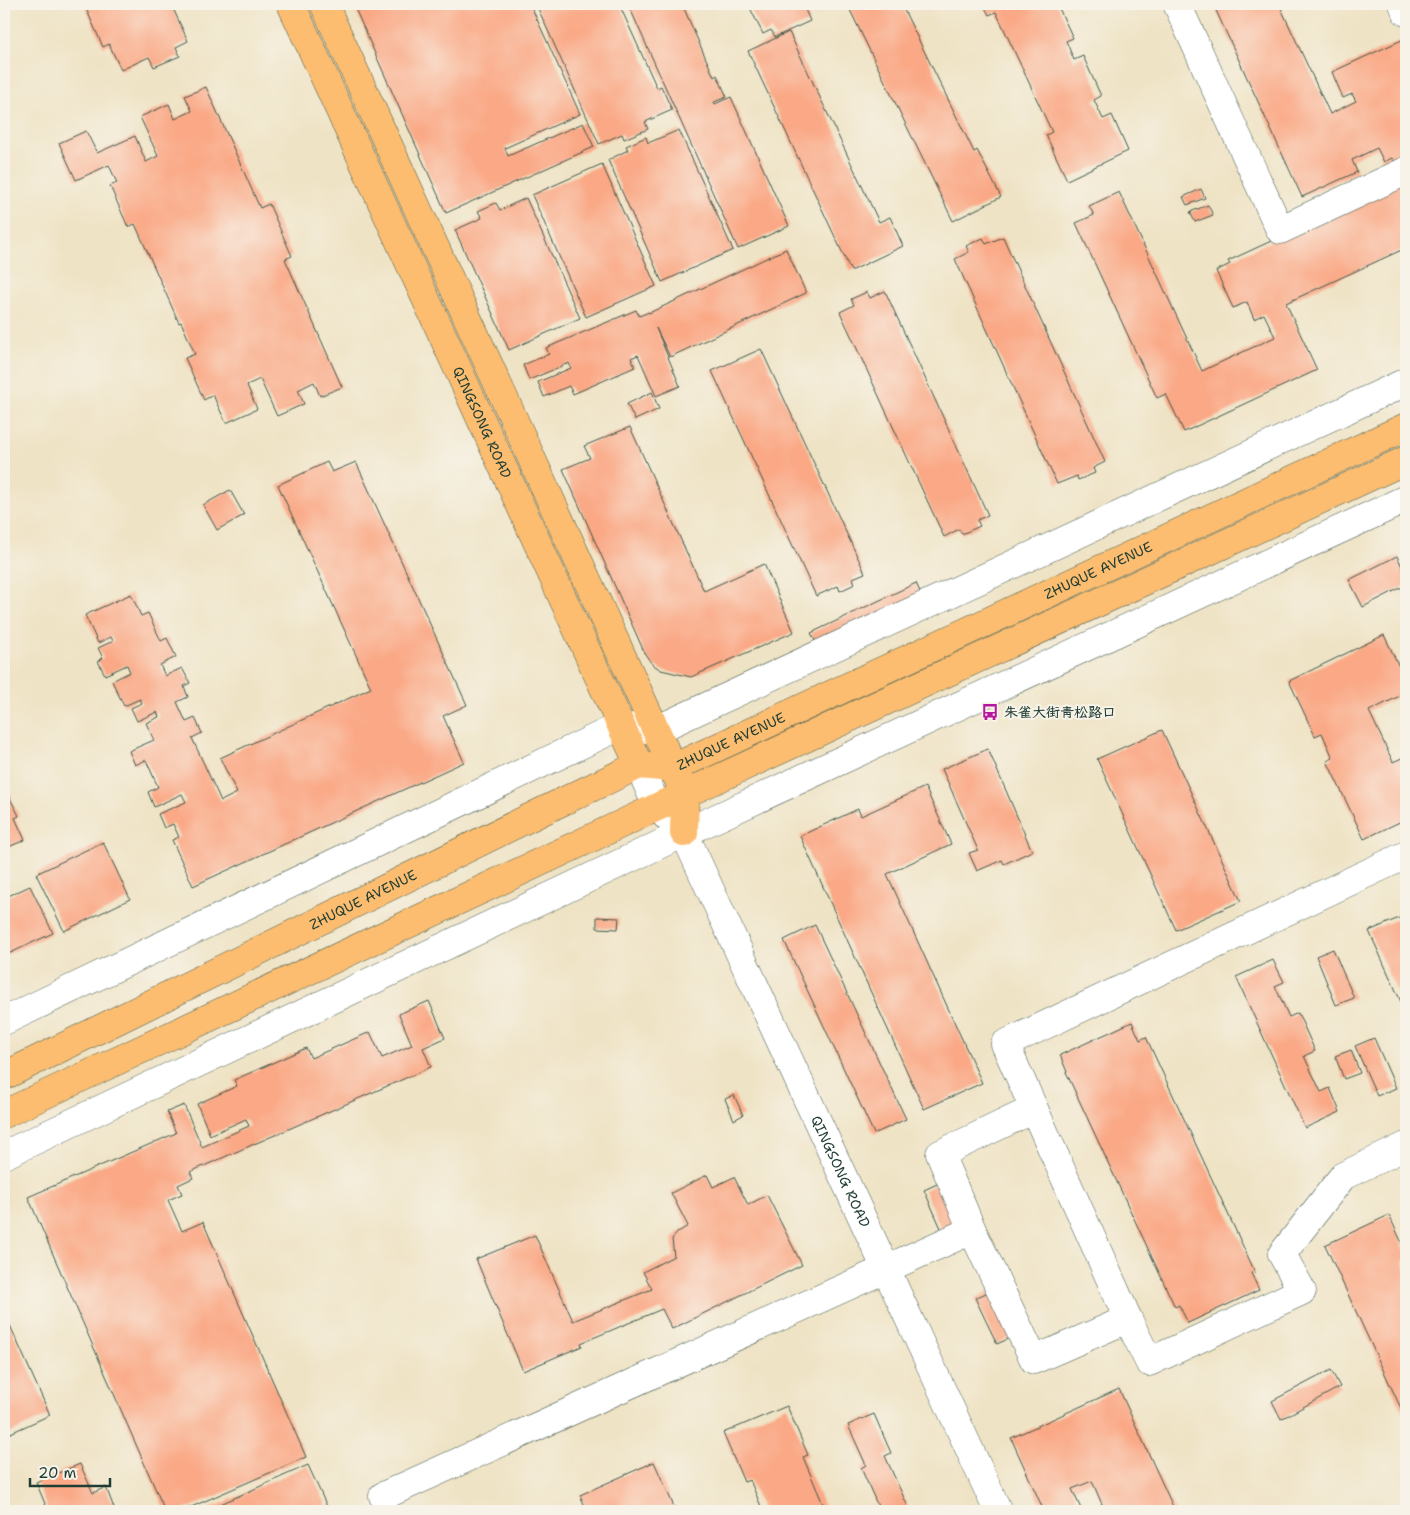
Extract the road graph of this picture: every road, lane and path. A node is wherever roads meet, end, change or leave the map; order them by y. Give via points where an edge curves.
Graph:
1 (292, 4) edge
2 (324, 4) edge
3 (1176, 4) edge
4 (1403, 4) edge
5 (1406, 12) edge
6 (1406, 171) edge
7 (1406, 382) edge
8 (1406, 427) edge
9 (1406, 460) edge
10 (1406, 499) edge
11 (620, 726) junction
12 (656, 730) junction
13 (639, 765) junction
14 (673, 768) junction
15 (685, 794) junction
16 (656, 807) junction
17 (684, 833) junction
18 (1406, 856) edge
19 (4, 1021) edge
20 (4, 1076) edge
21 (1034, 1109) junction
22 (4, 1114) edge
23 (1406, 1146) edge
24 (4, 1155) edge
25 (972, 1230) junction
26 (886, 1269) junction
27 (1128, 1319) junction
28 (383, 1496) dead end
29 (998, 1511) edge

1 - 11 main road, QINGSONG ROAD
2 - 12 main road, QINGSONG ROAD
3 - 6 street via 1280,230
4 - 5 street
7 - 12 street
8 - 14 main road, ZHUQUE AVENUE
9 - 15 main road, ZHUQUE AVENUE
10 - 17 street
11 - 12 street
11 - 13 main road, QINGSONG ROAD
11 - 19 street
12 - 14 main road, QINGSONG ROAD
13 - 14 main road, ZHUQUE AVENUE
13 - 16 street, QINGSONG ROAD
13 - 20 main road, ZHUQUE AVENUE
14 - 15 main road, QINGSONG ROAD
15 - 16 main road, ZHUQUE AVENUE
15 - 17 main road, QINGSONG ROAD
16 - 17 street, QINGSONG ROAD
16 - 22 main road, ZHUQUE AVENUE
17 - 24 street
17 - 26 street, QINGSONG ROAD
18 - 21 street via 1005,1044
21 - 25 street via 940,1154
21 - 27 street
23 - 27 street via 1343,1176 1282,1254 1302,1291 1149,1362
25 - 26 street
25 - 27 street via 1034,1360
26 - 28 street
26 - 29 street, QINGSONG ROAD

